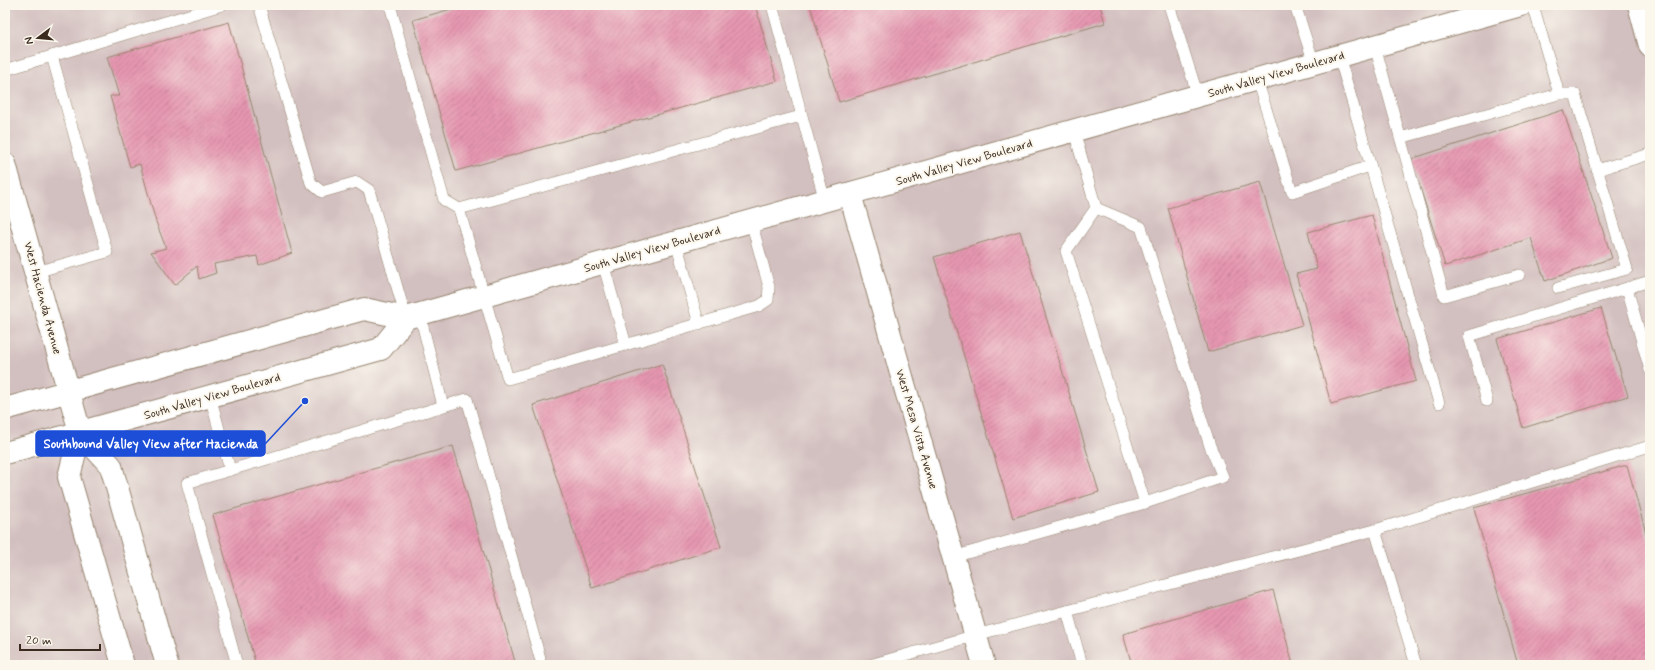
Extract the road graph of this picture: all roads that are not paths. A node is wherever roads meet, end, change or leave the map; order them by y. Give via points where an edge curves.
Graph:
1 (222, 5) edge
2 (259, 5) edge
3 (390, 5) edge
4 (772, 5) edge
5 (1169, 5) edge
6 (1295, 5) edge
7 (1533, 5) edge
8 (1639, 5) edge
9 (1511, 6) edge
10 (1374, 46) junction
11 (1650, 46) edge
12 (52, 56) junction
13 (1339, 56) junction
14 (1314, 63) junction
15 (5, 70) edge
16 (1257, 80) junction
17 (1559, 94) junction
18 (1198, 96) junction
19 (801, 116) junction
20 (1074, 131) junction
21 (1400, 138) junction
22 (1650, 154) edge
23 (5, 164) edge
24 (1370, 166) junction
25 (1597, 170) junction
26 (850, 194) junction
27 (825, 201) junction
28 (1096, 208) junction
29 (459, 209) junction
30 (751, 221) junction
31 (676, 242) junction
32 (603, 263) junction
33 (36, 272) junction
34 (1519, 275) dead end
35 (1650, 281) edge
36 (1558, 288) dead end
37 (1627, 288) junction
38 (483, 297) junction
39 (413, 317) junction
40 (699, 324) junction
41 (626, 345) junction
42 (1650, 370) edge
43 (68, 391) junction
44 (210, 396) junction
45 (1487, 401) dead end
46 (1439, 403) dead end
47 (443, 406) junction
48 (5, 409) edge
49 (80, 432) junction
50 (1650, 446) edge
51 (5, 453) edge
52 (230, 470) junction
53 (1145, 503) junction
54 (1375, 530) junction
55 (954, 557) junction
56 (1067, 611) junction
57 (976, 634) junction
58 (540, 658) dead end
59 (123, 665) edge
60 (168, 665) edge
61 (237, 665) edge
62 (870, 665) edge
63 (984, 665) edge
64 (1082, 665) edge
65 (1416, 665) edge

1 - 12 lane
2 - 39 lane via 310,183 322,192 357,182 369,190
3 - 29 lane via 444,200
4 - 19 lane
5 - 18 lane
6 - 14 lane
7 - 17 lane
8 - 11 main road
9 - 10 main road, South Valley View Boulevard
10 - 13 main road, South Valley View Boulevard
10 - 21 lane
12 - 15 lane
12 - 33 lane via 107,252
13 - 14 main road, South Valley View Boulevard
13 - 24 lane
14 - 16 main road, South Valley View Boulevard
16 - 18 main road, South Valley View Boulevard
16 - 24 lane via 1292,192
17 - 21 lane
17 - 25 lane via 1575,94
18 - 20 main road, South Valley View Boulevard
19 - 27 lane
19 - 29 lane
20 - 26 main road, South Valley View Boulevard
20 - 28 lane
21 - 34 lane via 1444,296
22 - 25 lane
23 - 33 main road, West Hacienda Avenue
24 - 46 lane
25 - 36 lane via 1627,269
26 - 27 main road, South Valley View Boulevard
26 - 55 main road, West Mesa Vista Avenue
27 - 30 main road, South Valley View Boulevard
28 - 53 lane via 1066,251
28 - 53 lane via 1141,226 1210,446 1223,477
29 - 38 lane
30 - 31 main road, South Valley View Boulevard
30 - 40 lane via 769,287 768,300 759,306
31 - 32 main road, South Valley View Boulevard
31 - 40 lane
32 - 38 main road, South Valley View Boulevard
32 - 41 lane
33 - 43 main road, West Hacienda Avenue
35 - 37 lane
37 - 42 lane
37 - 45 lane via 1469,336
38 - 39 main road, South Valley View Boulevard
38 - 41 lane via 508,378
39 - 43 main road, South Valley View Boulevard via 364,309
39 - 44 main road, South Valley View Boulevard via 381,349
39 - 47 lane
40 - 41 lane
43 - 48 main road, South Valley View Boulevard
43 - 49 main road, West Hacienda Avenue
44 - 49 main road, South Valley View Boulevard
44 - 52 lane
47 - 52 lane
47 - 58 lane via 467,399
49 - 51 main road, South Valley View Boulevard
49 - 59 main road via 69,477
49 - 60 main road, West Hacienda Avenue via 111,466
50 - 54 lane
52 - 61 lane via 187,483
53 - 55 lane
54 - 56 lane
54 - 65 lane
55 - 57 main road, West Mesa Vista Avenue
56 - 57 lane
56 - 64 lane
57 - 62 lane
57 - 63 main road, West Mesa Vista Avenue

